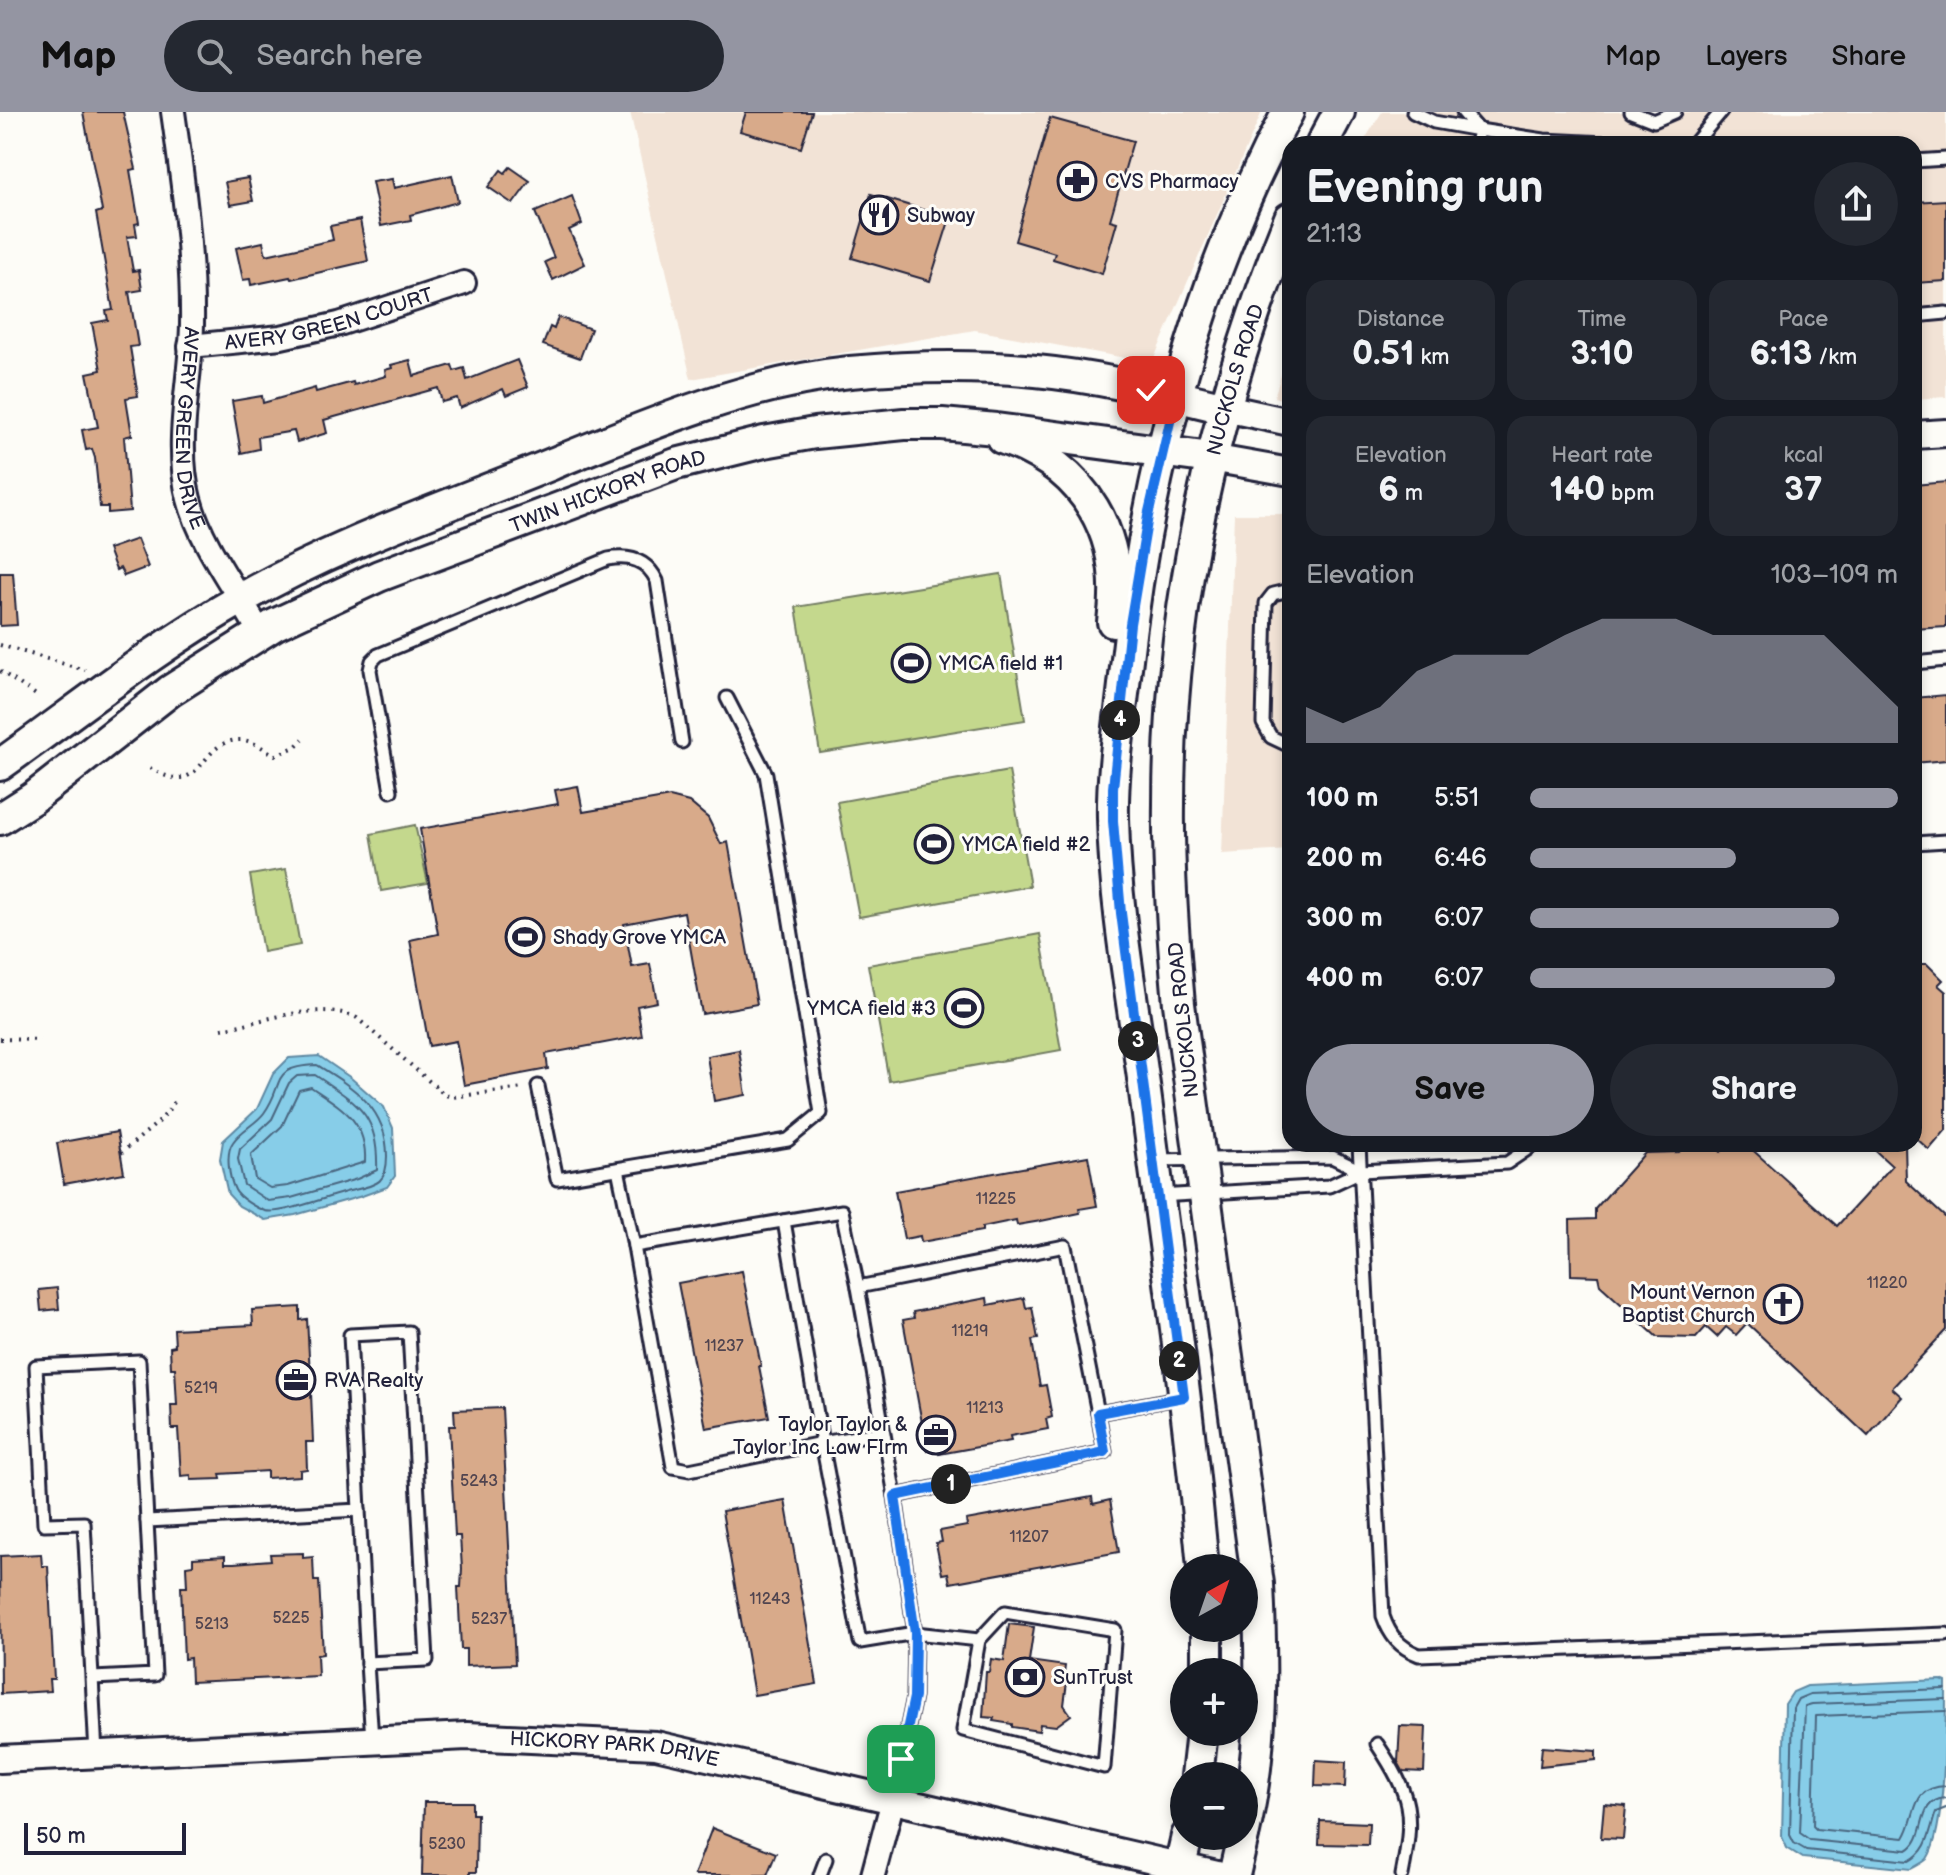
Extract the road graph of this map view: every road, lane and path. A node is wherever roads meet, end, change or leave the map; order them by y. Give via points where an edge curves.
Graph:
1 (173, 112) edge
2 (1288, 112) edge
3 (1339, 112) edge
4 (1413, 112) edge
5 (1463, 112) edge
6 (1631, 112) edge
7 (1675, 112) edge
8 (1721, 112) edge
9 (1479, 130) junction
10 (1326, 136) edge
11 (1478, 136) edge
12 (1518, 136) edge
13 (1701, 136) edge
14 (1946, 159) edge
15 (1922, 160) edge
16 (1282, 239) edge
17 (464, 283) dead end
18 (1946, 313) edge
19 (1922, 315) edge
20 (190, 346) junction
21 (1176, 396) junction
22 (1225, 408) junction
23 (1282, 420) edge
24 (942, 424) junction
25 (1946, 433) edge
26 (1922, 434) edge
27 (1164, 451) junction
28 (1211, 458) junction
29 (1282, 471) edge
30 (1282, 592) edge
31 (242, 599) junction
32 (260, 633) junction
33 (0, 645) edge
34 (1946, 660) edge
35 (1922, 662) edge
36 (0, 671) edge
37 (91, 676) dead end
38 (36, 695) dead end
39 (727, 698) dead end
40 (303, 739) dead end
41 (682, 742) dead end
42 (1282, 742) edge
43 (0, 765) edge
44 (150, 768) dead end
45 (1113, 788) junction
46 (391, 791) dead end
47 (0, 819) edge
48 (1946, 841) edge
49 (1922, 842) edge
50 (222, 1029) dead end
51 (0, 1039) edge
52 (40, 1040) dead end
53 (538, 1086) joint
54 (175, 1101) dead end
55 (1360, 1152) edge
56 (1523, 1152) edge
57 (121, 1153) dead end
58 (1199, 1159) junction
59 (1153, 1160) junction
60 (618, 1169) junction
61 (1361, 1171) junction
62 (1203, 1193) junction
63 (1158, 1196) junction
64 (784, 1221) junction
65 (634, 1246) junction
66 (858, 1287) junction
67 (1184, 1397) junction
68 (1098, 1413) junction
69 (883, 1432) junction
70 (822, 1443) junction
71 (895, 1496) junction
72 (359, 1510) junction
73 (147, 1521) junction
74 (1201, 1554) edge
75 (915, 1633) junction
76 (1946, 1634) edge
77 (979, 1640) junction
78 (367, 1663) junction
79 (93, 1678) junction
80 (372, 1740) junction
81 (1377, 1744) dead end
82 (97, 1754) junction
83 (0, 1759) edge
84 (1255, 1762) edge
85 (893, 1800) junction
86 (1184, 1850) edge
87 (1240, 1850) edge
88 (826, 1859) dead end
89 (1179, 1871) edge
90 (820, 1875) edge
91 (873, 1875) edge
92 (1217, 1875) edge
93 (1234, 1875) edge
94 (1402, 1875) edge

1 - 20 street, AVERY GREEN DRIVE via 185,203
2 - 21 main road via 1221,257
3 - 10 main road
4 - 9 lane via 1434,122
5 - 9 lane
6 - 7 lane via 1654,121
8 - 13 lane
9 - 11 lane
9 - 12 lane
14 - 15 lane
16 - 22 main road, NUCKOLS ROAD
17 - 20 street, AVERY GREEN COURT via 339,324 281,337
18 - 19 lane
20 - 31 street, AVERY GREEN DRIVE via 182,450 189,500 215,558
21 - 22 main road, TWIN HICKORY ROAD
21 - 27 main road
21 - 31 main road, TWIN HICKORY ROAD via 1084,377 997,368 888,369 807,378 692,409 620,437 352,543
22 - 23 street, TWIN HICKORY ROAD
22 - 28 main road, NUCKOLS ROAD
24 - 27 main road, TWIN HICKORY ROAD
24 - 32 main road, TWIN HICKORY ROAD via 815,433 676,464 379,576
24 - 45 main road via 1031,451 1074,482 1102,524 1116,578 1107,673
25 - 26 street
27 - 28 main road, TWIN HICKORY ROAD
27 - 45 main road via 1130,624
28 - 29 street, TWIN HICKORY ROAD
28 - 58 main road, NUCKOLS ROAD via 1180,639 1169,803 1177,988
30 - 42 lane via 1266,603 1263,723 1271,737
31 - 32 street, AVERY GREEN DRIVE
31 - 43 main road, TWIN HICKORY ROAD via 169,644
32 - 47 main road, TWIN HICKORY ROAD via 170,691
33 - 37 path via 82,667
34 - 35 lane
36 - 38 path
39 - 60 lane via 766,774 821,1113 788,1140
40 - 44 path via 275,755 241,740 217,746 198,771 183,779 165,778
41 - 46 lane via 657,581 643,563 622,556 372,661
45 - 59 main road via 1121,913
48 - 49 lane
50 - 53 path via 344,1011 445,1095
51 - 52 path
53 - 60 lane via 557,1179
54 - 57 path
55 - 61 lane
56 - 61 lane via 1507,1163
58 - 59 lane
58 - 61 lane via 1332,1157
58 - 62 main road, NUCKOLS ROAD
59 - 63 main road
60 - 65 lane
61 - 62 lane via 1329,1186
61 - 76 lane via 1383,1616 1389,1634 1405,1650 1419,1655
62 - 63 lane
62 - 84 main road, NUCKOLS ROAD via 1258,1584 1262,1653
63 - 67 main road
64 - 65 lane
64 - 66 lane via 842,1211
64 - 70 lane
65 - 70 lane via 673,1467 689,1470
66 - 68 lane via 1065,1246
66 - 69 lane
67 - 68 lane
67 - 74 main road
68 - 71 lane via 1105,1452
69 - 70 lane
69 - 71 lane
70 - 75 lane via 860,1642
71 - 75 lane
72 - 73 lane
72 - 78 lane
72 - 78 lane via 350,1335 409,1332 427,1660
73 - 79 lane via 155,1675
73 - 79 lane via 139,1361 36,1366 44,1524 84,1523
75 - 77 lane
75 - 85 lane via 914,1697
77 - 77 lane via 963,1730 1104,1767 1115,1630 1005,1612
78 - 80 lane
79 - 82 lane
80 - 82 street, HICKORY PARK DRIVE
80 - 85 street, HICKORY PARK DRIVE via 467,1736 656,1745
81 - 94 lane via 1396,1774 1410,1814
82 - 83 street, HICKORY PARK DRIVE
85 - 89 street, HICKORY PARK DRIVE
85 - 91 street
86 - 89 main road
87 - 93 main road, NUCKOLS ROAD
88 - 90 lane
89 - 92 street, HICKORY PARK DRIVE

